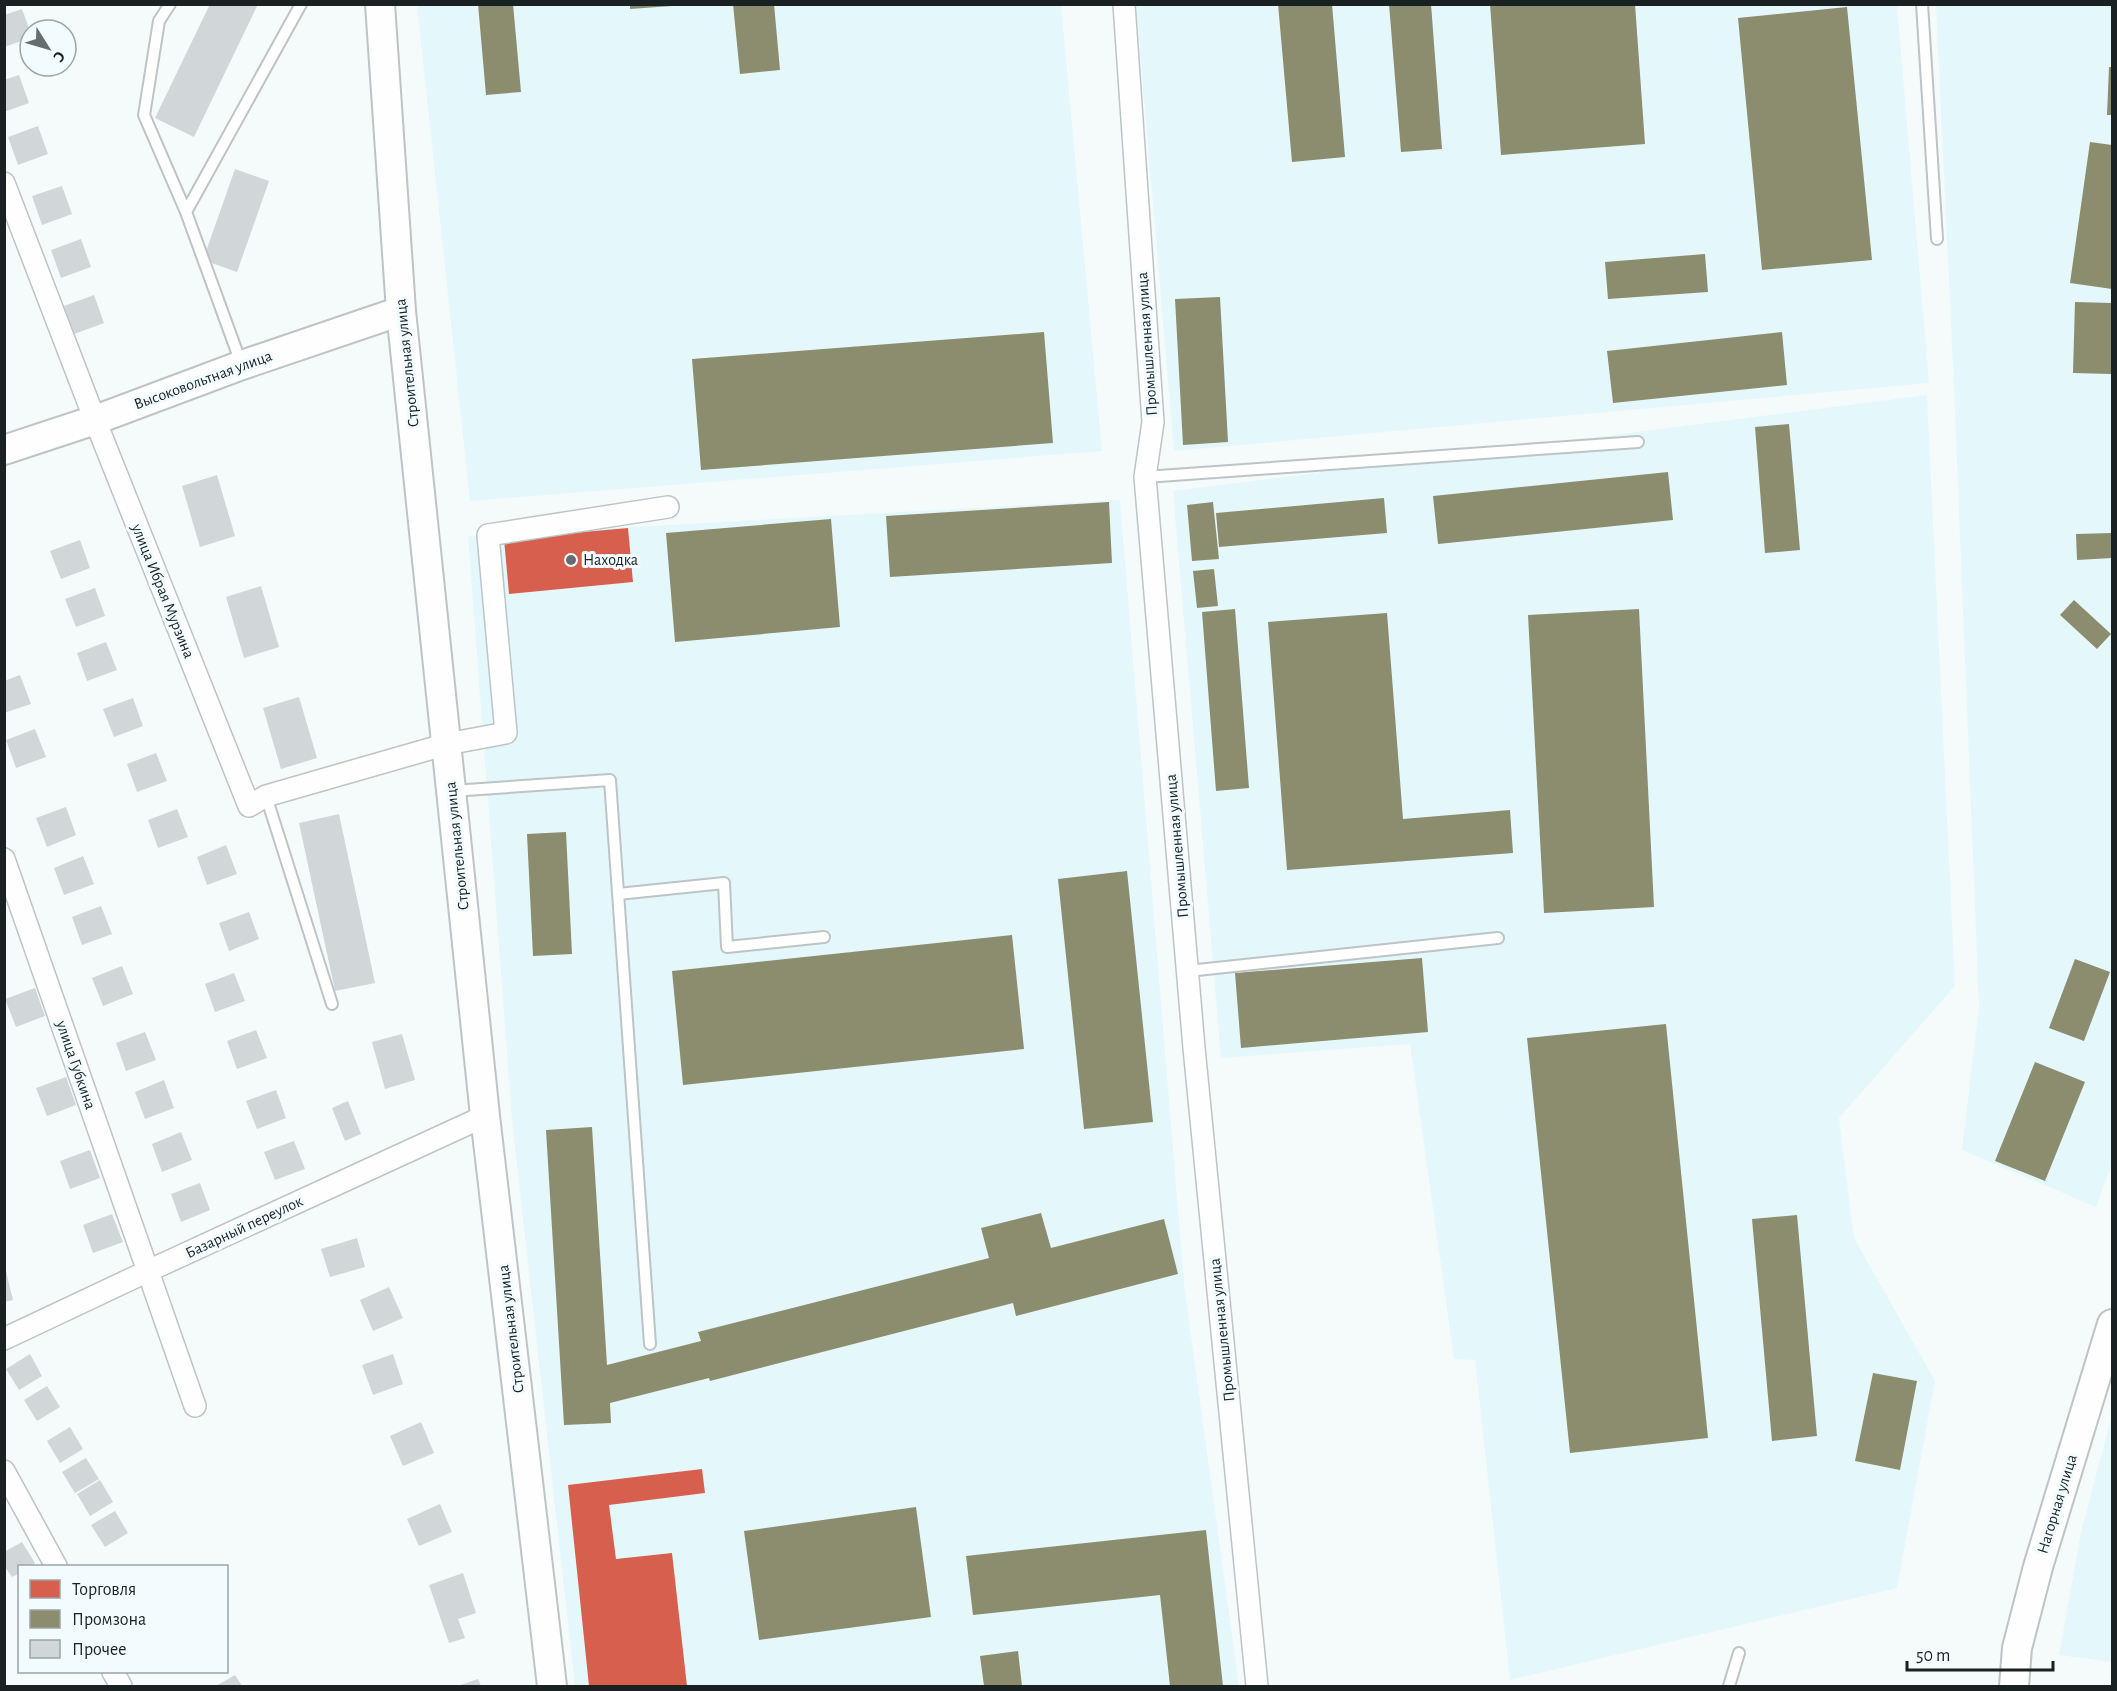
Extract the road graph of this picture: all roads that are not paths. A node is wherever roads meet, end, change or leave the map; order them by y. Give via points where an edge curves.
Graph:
1 (170, 4) edge
2 (301, 4) edge
3 (380, 4) edge
4 (1124, 4) edge
5 (1922, 4) edge
6 (4, 183) edge
7 (186, 212) junction
8 (1937, 239) dead end
9 (401, 311) junction
10 (242, 364) junction
11 (95, 420) junction
12 (1638, 442) dead end
13 (4, 450) edge
14 (1145, 477) junction
15 (668, 507) dead end
16 (447, 744) junction
17 (452, 791) junction
18 (266, 796) junction
19 (4, 859) edge
20 (618, 894) junction
21 (824, 937) dead end
22 (1497, 938) dead end
23 (1188, 971) junction
24 (332, 1004) dead end
25 (486, 1116) junction
26 (148, 1271) junction
27 (2112, 1324) edge
28 (4, 1340) edge
29 (650, 1344) dead end
30 (195, 1406) dead end
31 (4, 1471) edge
32 (55, 1565) edge
33 (1740, 1653) dead end
34 (552, 1686) edge
35 (1257, 1686) edge
36 (1729, 1686) edge
37 (2019, 1686) edge

1 - 7 lane via 159,21 144,115
2 - 7 lane
3 - 9 main road, Строительная улица
4 - 14 street, Промышленная улица via 1153,422
5 - 8 lane
6 - 11 street, улица Ибрая Мурзина
7 - 10 lane
9 - 10 main road, Высоковольтная улица
9 - 16 main road, Строительная улица
10 - 11 main road, Высоковольтная улица
11 - 13 main road, Высоковольтная улица
11 - 18 street, улица Ибрая Мурзина via 249,806
12 - 14 lane
14 - 23 street, Промышленная улица
15 - 16 street, улица Ибрая Мурзина via 488,535 506,733
16 - 17 main road, Строительная улица
16 - 18 street, улица Ибрая Мурзина
17 - 20 lane via 610,780
17 - 25 main road, Строительная улица
18 - 24 lane
19 - 26 street, улица Губкина
20 - 21 lane via 724,883 728,947
20 - 29 lane
22 - 23 lane
23 - 35 street, Промышленная улица
25 - 26 street, Базарный переулок
25 - 34 main road, Строительная улица
26 - 28 street, Базарный переулок
26 - 30 street, улица Губкина
27 - 37 main road, Нагорная улица via 2017,1648
31 - 32 street
33 - 36 lane

